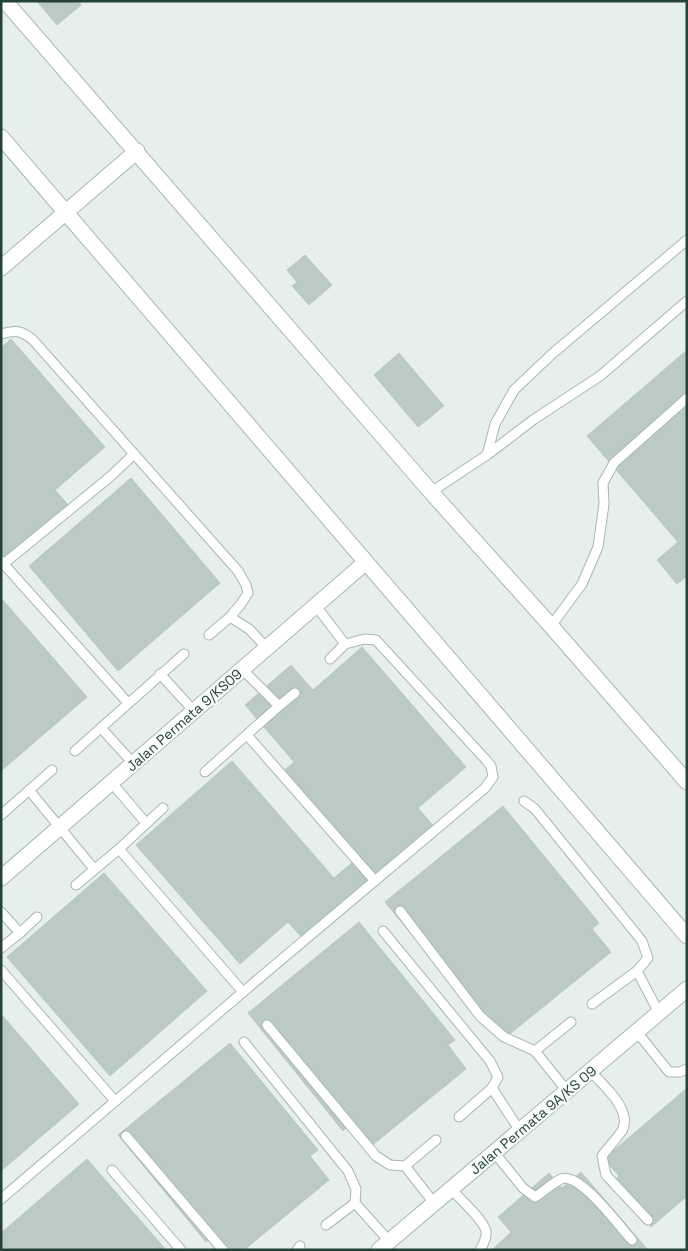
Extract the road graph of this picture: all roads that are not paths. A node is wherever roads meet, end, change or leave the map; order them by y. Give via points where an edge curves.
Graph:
1 (6, 1) edge
2 (1, 137) edge
3 (137, 151) junction
4 (66, 212) junction
5 (687, 240) edge
6 (1, 268) edge
7 (687, 301) edge
8 (1, 334) edge
9 (687, 398) edge
10 (134, 454) junction
11 (487, 455) junction
12 (431, 492) junction
13 (366, 562) junction
14 (2, 564) edge
15 (316, 606) junction
16 (230, 616) junction
17 (551, 626) junction
18 (209, 635) dead end
19 (345, 644) junction
20 (267, 648) junction
21 (184, 654) dead end
22 (330, 659) dead end
23 (242, 669) junction
24 (160, 674) junction
25 (295, 693) dead end
26 (128, 703) junction
27 (280, 706) junction
28 (194, 711) junction
29 (101, 728) junction
30 (247, 735) junction
31 (75, 751) dead end
32 (133, 763) junction
33 (52, 770) dead end
34 (204, 772) dead end
35 (111, 782) junction
36 (687, 782) edge
37 (29, 790) junction
38 (524, 801) dead end
39 (163, 808) dead end
40 (1, 815) edge
41 (146, 823) junction
42 (60, 827) junction
43 (119, 849) junction
44 (94, 869) junction
45 (1, 878) edge
46 (375, 881) junction
47 (76, 885) dead end
48 (400, 910) dead end
49 (1, 912) edge
50 (37, 918) dead end
51 (383, 931) dead end
52 (20, 933) junction
53 (687, 936) edge
54 (1, 948) edge
55 (1, 970) edge
56 (637, 971) junction
57 (687, 990) edge
58 (243, 992) junction
59 (592, 1004) dead end
60 (659, 1013) junction
61 (571, 1022) dead end
62 (267, 1025) dead end
63 (637, 1032) junction
64 (244, 1042) dead end
65 (535, 1051) junction
66 (687, 1069) edge
67 (590, 1071) junction
68 (492, 1088) junction
69 (567, 1091) junction
70 (115, 1101) junction
71 (459, 1117) dead end
72 (520, 1131) junction
73 (126, 1136) dead end
74 (436, 1140) dead end
75 (494, 1152) junction
76 (404, 1166) junction
77 (112, 1170) dead end
78 (451, 1189) junction
79 (1, 1199) edge
80 (355, 1203) junction
81 (434, 1203) junction
82 (648, 1220) dead end
83 (326, 1225) dead end
84 (632, 1240) dead end
85 (384, 1245) edge
86 (181, 1250) edge
87 (223, 1250) edge
88 (480, 1250) edge

1 - 3 street
2 - 4 street
3 - 4 street
3 - 12 street
4 - 6 street
4 - 13 street
5 - 11 lane via 514,390 495,424
7 - 11 lane via 600,376
8 - 10 lane via 24,332 33,340
9 - 17 lane via 614,464 602,483 604,504 598,547 582,584
10 - 14 lane
10 - 16 lane via 238,571 248,594
11 - 12 lane
12 - 17 street
13 - 15 street, Jalan Permata 9/KS09
13 - 53 street
14 - 26 lane
15 - 19 lane
15 - 20 street, Jalan Permata 9/KS09
16 - 18 lane
16 - 20 lane via 249,629
17 - 36 street
19 - 22 lane
19 - 46 lane via 376,640 486,760 493,778 486,788
20 - 23 street, Jalan Permata 9/KS09
21 - 24 lane
23 - 27 lane
23 - 28 street, Jalan Permata 9/KS09
24 - 26 lane
24 - 28 lane
25 - 27 lane
26 - 29 lane
27 - 30 lane
28 - 32 street, Jalan Permata 9/KS09
29 - 31 lane
29 - 32 lane
30 - 34 lane
30 - 46 lane
32 - 35 street, Jalan Permata 9/KS09
33 - 37 lane
35 - 41 lane
35 - 42 street, Jalan Permata 9/KS09
37 - 40 lane
37 - 42 lane
38 - 56 lane via 536,809 642,941 648,958
39 - 41 lane
41 - 43 lane
42 - 44 lane
42 - 45 street, Jalan Permata 9/KS09
43 - 44 lane
43 - 58 lane
44 - 47 lane
46 - 58 lane
48 - 65 lane via 480,1016 504,1037
49 - 52 lane
50 - 52 lane
51 - 68 lane via 490,1061 498,1077
52 - 54 lane
55 - 70 lane
56 - 59 lane
56 - 60 lane
57 - 60 street, Jalan Permata 9A/KS 09
58 - 70 lane
60 - 63 street, Jalan Permata 9A/KS 09
61 - 65 lane
62 - 76 lane via 376,1156 390,1165
63 - 66 lane via 669,1072
63 - 67 street, Jalan Permata 9A/KS 09
64 - 80 lane via 348,1171 356,1190
65 - 69 lane
67 - 69 street, Jalan Permata 9A/KS 09
67 - 82 lane via 621,1106 625,1117 623,1130 602,1156 606,1175
68 - 71 lane
68 - 72 lane
69 - 72 street, Jalan Permata 9A/KS 09
70 - 79 lane
72 - 75 street, Jalan Permata 9A/KS 09
73 - 87 lane
74 - 76 lane
75 - 78 street, Jalan Permata 9A/KS 09
75 - 84 lane via 523,1188 535,1197 561,1179 570,1178 585,1187
76 - 81 lane
77 - 86 lane
78 - 81 street, Jalan Permata 9A/KS 09
78 - 88 lane via 486,1232
80 - 83 lane
80 - 85 lane
81 - 85 street, Jalan Permata 9A/KS 09

